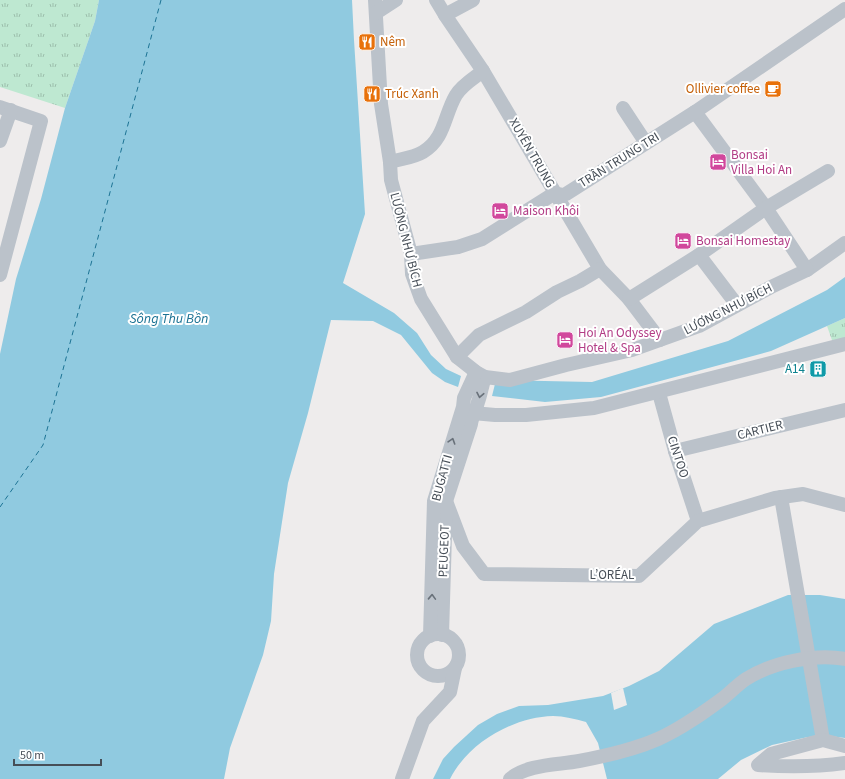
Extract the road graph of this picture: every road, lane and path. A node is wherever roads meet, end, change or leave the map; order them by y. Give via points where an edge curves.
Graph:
1 (396, 0) edge
2 (436, 0) edge
3 (474, 0) edge
4 (376, 6) edge
5 (843, 6) edge
6 (445, 15) junction
7 (484, 71) junction
8 (5, 108) edge
9 (623, 108) dead end
10 (695, 112) junction
11 (0, 141) edge
12 (646, 143) junction
13 (390, 162) junction
14 (828, 171) dead end
15 (555, 193) junction
16 (766, 208) junction
17 (845, 243) edge
18 (411, 254) junction
19 (699, 255) junction
20 (600, 269) junction
21 (807, 270) junction
22 (0, 275) edge
23 (629, 299) junction
24 (737, 305) junction
25 (660, 340) junction
26 (845, 344) edge
27 (457, 357) junction
28 (480, 374) junction
29 (659, 393) junction
30 (845, 410) edge
31 (473, 412) junction
32 (675, 451) junction
33 (781, 498) junction
34 (446, 501) junction
35 (845, 505) edge
36 (698, 521) junction
37 (436, 635) junction
38 (809, 658) junction
39 (845, 660) edge
40 (455, 668) junction
41 (823, 740) junction
42 (845, 746) edge
43 (845, 763) edge
44 (402, 779) edge
45 (510, 779) edge

1 - 4 street
2 - 6 street, XUYÊN TRUNG
3 - 6 street
4 - 13 street, LƯƠNG NHƯ BÍCH via 381,104
5 - 10 street, TRẦN TRUNG TRI
6 - 7 street, XUYÊN TRUNG
7 - 13 street via 456,95 436,141 422,153
7 - 15 street, XUYÊN TRUNG
8 - 11 street
8 - 22 street via 41,121
9 - 12 street
10 - 12 street, TRẦN TRUNG TRI
10 - 16 street
12 - 15 street, TRẦN TRUNG TRI via 566,194
13 - 18 street, LƯƠNG NHƯ BÍCH via 391,180
14 - 16 street
15 - 18 street, TRẦN TRUNG TRI via 482,239 458,247
15 - 20 street, XUYÊN TRUNG
16 - 19 street
16 - 21 street
17 - 21 street, LƯƠNG NHƯ BÍCH
18 - 27 street, LƯƠNG NHƯ BÍCH via 412,274 421,299
19 - 23 street
19 - 24 street
20 - 23 street, XUYÊN TRUNG
20 - 27 street via 526,312 479,335
21 - 24 street, LƯƠNG NHƯ BÍCH
23 - 25 street, XUYÊN TRUNG
24 - 25 street, LƯƠNG NHƯ BÍCH via 699,326
25 - 28 street, LƯƠNG NHƯ BÍCH via 632,350 510,380
26 - 29 street
27 - 28 street, LƯƠNG NHƯ BÍCH
28 -> 31 street, PEUGEOT via 481,387
37 -> 28 street, BUGATTI via 434,501 464,398
29 - 31 street via 594,408 526,415
29 - 32 street, CINTOO
30 - 32 street, CARTIER
31 - 34 street, PEUGEOT
32 - 36 street, CINTOO
33 - 35 street, L’ORÉAL via 804,494
33 - 36 street, L’ORÉAL
33 - 38 street
34 - 36 street, L’ORÉAL via 464,546 484,574 640,576
34 - 37 street, PEUGEOT
37 - 40 street via 448,637 458,648 458,662
37 - 40 street via 424,639 420,645 417,651 419,665 423,671 436,677 450,673
38 - 39 street
38 - 41 street
38 - 45 street via 774,666 746,679 693,719 660,738 630,750 541,766 515,774
40 - 44 street via 450,692 423,721
41 - 42 street
41 - 43 street via 772,754 758,765 825,766

